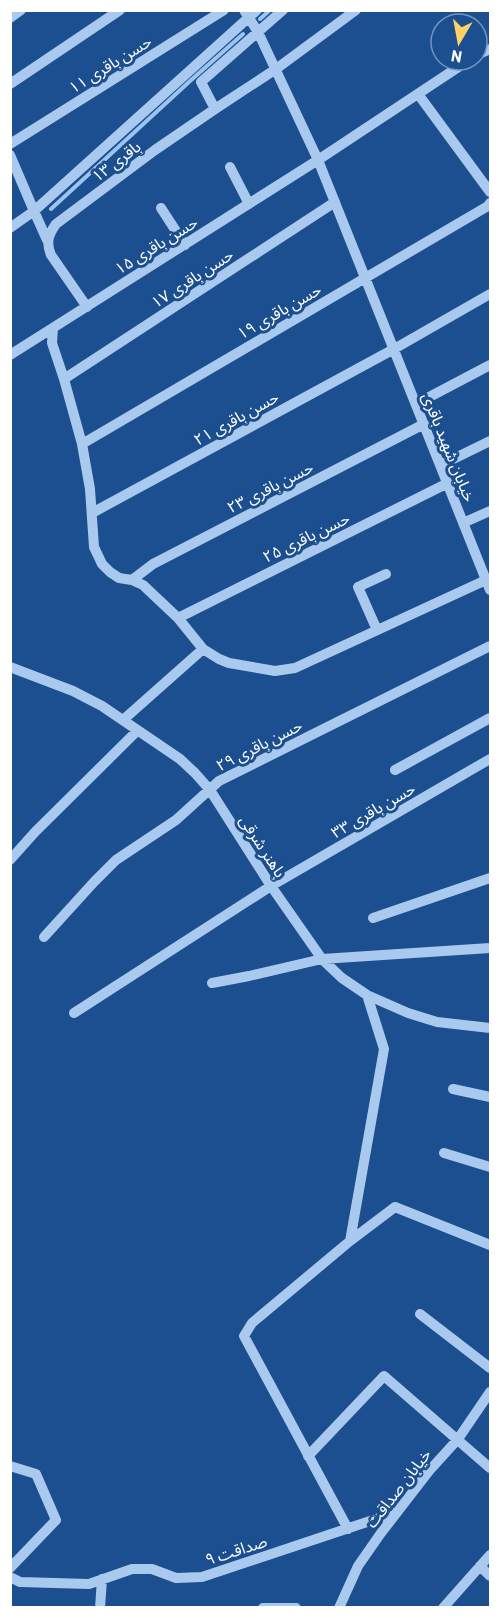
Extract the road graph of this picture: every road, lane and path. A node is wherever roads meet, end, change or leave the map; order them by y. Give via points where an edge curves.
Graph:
1 (21, 10) edge
2 (120, 10) edge
3 (224, 10) edge
4 (283, 10) edge
5 (356, 10) edge
6 (250, 13) edge
7 (10, 18) edge
8 (258, 32) junction
9 (276, 69) junction
10 (451, 72) edge
11 (10, 84) edge
12 (418, 94) junction
13 (214, 109) junction
14 (10, 144) edge
15 (10, 155) edge
16 (318, 160) junction
17 (230, 167) dead end
18 (490, 192) edge
19 (335, 202) junction
20 (490, 203) edge
21 (249, 204) junction
22 (161, 208) dead end
23 (34, 211) junction
24 (10, 228) edge
25 (47, 240) junction
26 (185, 245) junction
27 (365, 278) junction
28 (490, 294) edge
29 (87, 307) junction
30 (53, 328) junction
31 (394, 349) junction
32 (10, 355) edge
33 (490, 365) edge
34 (64, 379) junction
35 (416, 404) junction
36 (424, 424) junction
37 (490, 441) edge
38 (82, 444) junction
39 (441, 465) junction
40 (448, 483) junction
41 (490, 512) edge
42 (92, 513) junction
43 (464, 523) junction
44 (386, 574) dead end
45 (132, 580) junction
46 (488, 585) edge
47 (178, 618) junction
48 (377, 630) junction
49 (490, 646) edge
50 (203, 649) junction
51 (10, 667) edge
52 (490, 718) edge
53 (123, 720) junction
54 (137, 731) junction
55 (490, 759) edge
56 (395, 770) dead end
57 (210, 790) junction
58 (10, 860) edge
59 (490, 878) edge
60 (271, 886) junction
61 (374, 918) dead end
62 (44, 937) dead end
63 (490, 948) edge
64 (322, 959) junction
65 (212, 983) dead end
66 (367, 995) junction
67 (74, 1013) dead end
68 (490, 1028) edge
69 (453, 1089) dead end
70 (490, 1097) edge
71 (444, 1153) dead end
72 (490, 1167) edge
73 (350, 1241) junction
74 (490, 1245) edge
75 (420, 1314) dead end
76 (490, 1368) edge
77 (490, 1392) edge
78 (458, 1439) junction
79 (309, 1456) junction
80 (10, 1466) edge
81 (490, 1468) edge
82 (397, 1512) junction
83 (348, 1529) junction
84 (490, 1556) edge
85 (480, 1566) junction
86 (10, 1568) edge
87 (490, 1576) edge
88 (10, 1577) edge
89 (102, 1579) junction
90 (100, 1608) edge
91 (263, 1608) edge
92 (296, 1608) edge
93 (339, 1608) edge
94 (443, 1608) edge

1 - 7 street
2 - 11 street
3 - 14 street, حسن باقری ۱۱
4 - 8 street
5 - 9 street, باقری ۱۳
6 - 8 street
6 - 23 street, باقری ۱۳
8 - 9 street
8 - 13 street via 201,82
9 - 13 street, باقری ۱۳
9 - 16 street
10 - 12 street, حسن باقری ۱۵
12 - 16 street, حسن باقری ۱۵
12 - 18 street
13 - 25 street, باقری ۱۳ via 56,224
15 - 23 street
16 - 19 street, خیابان شهید باقری
16 - 21 street, حسن باقری ۱۵
17 - 21 street
19 - 27 street, خیابان شهید باقری
19 - 34 street, حسن باقری ۱۷
20 - 27 street, حسن باقری ۱۹
21 - 26 street, حسن باقری ۱۵
22 - 26 street
23 - 24 street, باقری ۱۳
23 - 25 street
25 - 29 street via 51,255
26 - 29 street, حسن باقری ۱۵
27 - 31 street, خیابان شهید باقری
27 - 38 street, حسن باقری ۱۹
28 - 31 street, حسن باقری ۲۱
29 - 30 street, حسن باقری ۱۵
30 - 32 street, حسن باقری ۱۵
30 - 34 street via 52,343
31 - 35 street, خیابان شهید باقری
31 - 42 street, حسن باقری ۲۱
33 - 35 street
34 - 38 street
35 - 36 street, خیابان شهید باقری
36 - 39 street, خیابان شهید باقری
36 - 45 street, حسن باقری ۲۳ via 153,564
37 - 39 street
38 - 42 street
39 - 40 street, خیابان شهید باقری
40 - 43 street, خیابان شهید باقری
40 - 47 street, حسن باقری ۲۵
41 - 43 street
42 - 45 street via 94,547 102,564 119,578
43 - 46 street, خیابان شهید باقری
44 - 48 street via 358,588
45 - 47 street
46 - 48 street
47 - 50 street
48 - 50 street via 285,670 229,663
49 - 57 street, حسن باقری ۲۹ via 219,781
50 - 53 street
51 - 53 street, باهنر شرقی via 73,691
52 - 56 street
53 - 54 street, باهنر شرقی
54 - 57 street, باهنر شرقی via 180,759
54 - 58 street
55 - 60 street, حسن باقری ۳۳
57 - 60 street, باهنر شرقی
57 - 62 street, حسن باقری ۲۹ via 177,820 116,860
59 - 61 street
60 - 64 street, باهنر شرقی
60 - 67 street, حسن باقری ۳۳
63 - 64 street
64 - 65 street
64 - 66 street, باهنر شرقی
66 - 68 street, باهنر شرقی via 437,1022
66 - 73 street via 384,1049
69 - 70 street
71 - 72 street
73 - 74 street via 395,1207
73 - 79 street via 252,1323 244,1336
75 - 76 street
77 - 78 street, خیابان صداقت
78 - 79 street via 384,1376
78 - 81 street
78 - 82 street, خیابان صداقت
79 - 83 street
80 - 86 street via 36,1474 56,1520
82 - 83 street, صداقت ۹
82 - 93 street, خیابان صداقت via 358,1566
83 - 89 street, صداقت ۹ via 202,1577 176,1578 152,1569 132,1569
84 - 85 street
85 - 87 street
85 - 94 street
88 - 89 street, صداقت ۹ via 20,1582 89,1584
89 - 90 street
91 - 92 street

